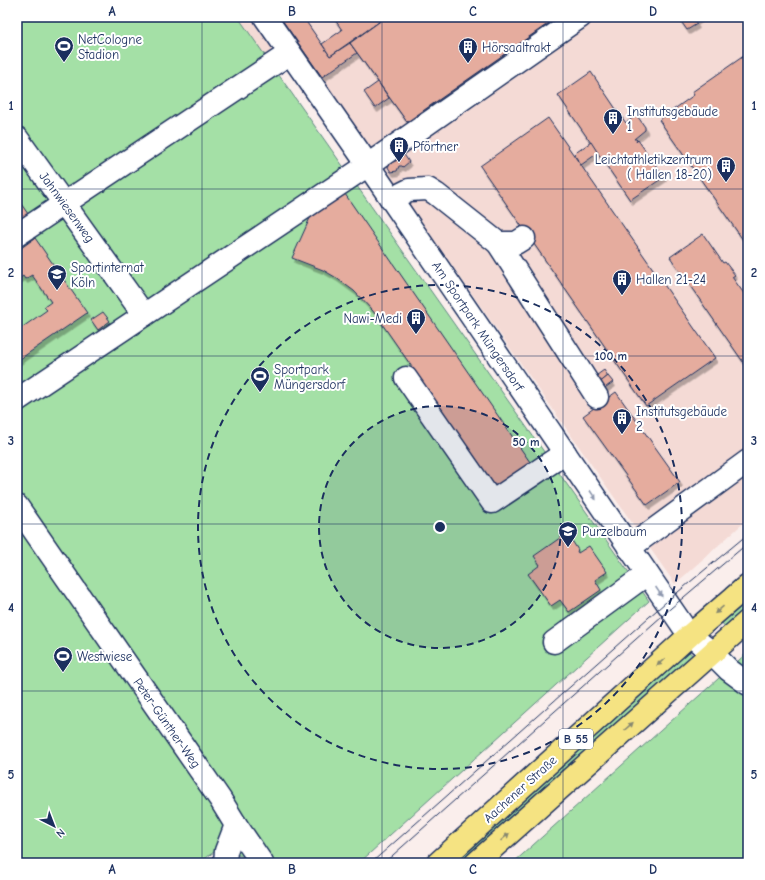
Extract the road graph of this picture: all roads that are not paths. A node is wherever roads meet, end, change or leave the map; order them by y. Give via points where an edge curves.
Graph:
1 (265, 17) edge
2 (580, 17) edge
3 (290, 53) junction
4 (17, 138) edge
5 (368, 165) junction
6 (391, 199) junction
7 (64, 203) junction
8 (17, 235) edge
9 (524, 238) dead end
10 (498, 243) junction
11 (144, 315) junction
12 (406, 378) dead end
13 (598, 396) dead end
14 (17, 400) edge
15 (568, 458) junction
16 (748, 461) edge
17 (17, 506) edge
18 (629, 548) junction
19 (647, 574) junction
20 (748, 585) edge
21 (748, 621) edge
22 (690, 635) junction
23 (554, 642) dead end
24 (711, 652) junction
25 (748, 684) edge
26 (236, 825) junction
27 (225, 863) edge
28 (262, 863) edge
29 (438, 863) edge
30 (476, 863) edge

1 - 3 street, Am Sportpark Müngersdorf
2 - 5 street
3 - 5 street, Am Sportpark Müngersdorf
3 - 7 street
4 - 7 street, Jahnwiesenweg
5 - 6 street, Am Sportpark Müngersdorf
5 - 11 street
6 - 10 street via 409,190 428,189
6 - 15 street, Am Sportpark Müngersdorf
7 - 8 street
7 - 11 street, Jahnwiesenweg
9 - 10 street via 516,243
10 - 13 street
11 - 14 street
12 - 15 street via 492,502
15 -> 18 street, Am Sportpark Müngersdorf
16 - 18 street
17 - 26 street, Peter-Günther-Weg
18 - 19 street, Am Sportpark Müngersdorf
19 -> 22 street, Am Sportpark Müngersdorf
19 - 23 street
20 -> 22 main road, Aachener Straße / B 55
21 - 24 main road, Aachener Straße / B 55
22 - 24 street
22 -> 29 main road, Aachener Straße / B 55
24 - 25 street
30 -> 24 main road, Aachener Straße / B 55
26 - 27 street via 226,851
26 - 28 street, Peter-Günther-Weg

